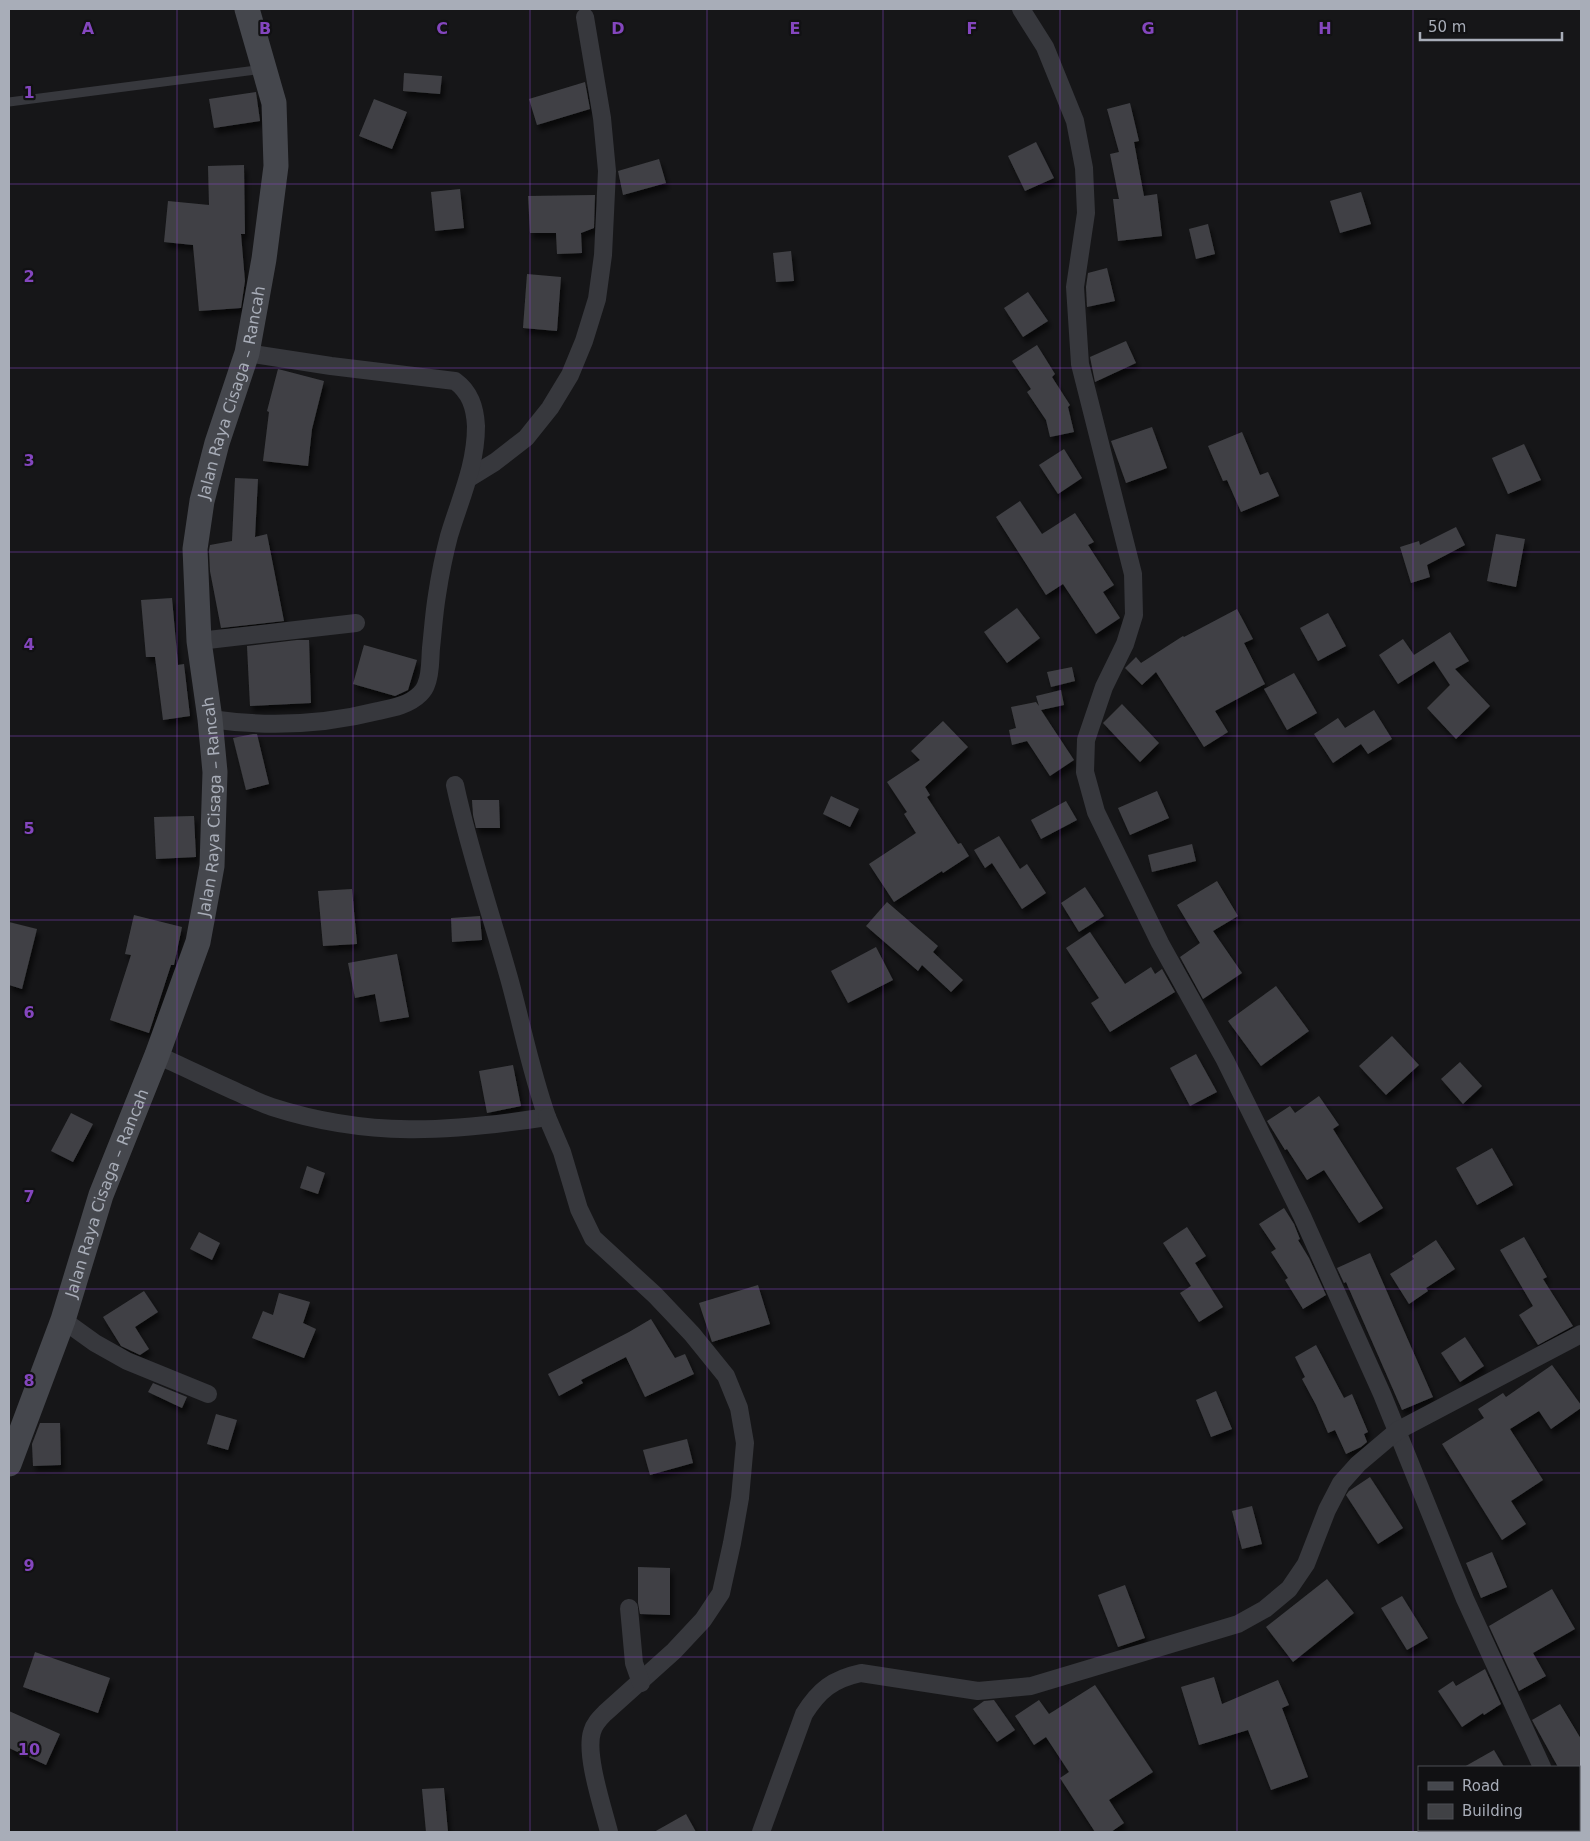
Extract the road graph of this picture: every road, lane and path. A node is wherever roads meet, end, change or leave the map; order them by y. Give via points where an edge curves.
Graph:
1 (247, 9) edge
2 (1021, 9) edge
3 (585, 17) dead end
4 (264, 69) junction
5 (9, 102) edge
6 (247, 353) junction
7 (469, 478) junction
8 (356, 623) dead end
9 (199, 642) junction
10 (210, 719) junction
11 (455, 785) dead end
12 (157, 1055) junction
13 (547, 1117) junction
14 (63, 1320) junction
15 (1581, 1334) edge
16 (208, 1394) dead end
17 (1397, 1431) junction
18 (9, 1464) edge
19 (629, 1608) dead end
20 (641, 1682) junction
21 (1542, 1766) edge
22 (609, 1832) edge
23 (761, 1832) edge

1 - 4 main road, Jalan Raya Cisaga – Rancah
2 - 17 street via 1045,47 1075,121 1084,168 1086,213 1075,287 1080,364 1133,574 1134,615 1086,740 1085,772 1096,812 1302,1216
3 - 7 street via 602,118 607,171 598,299 570,375 550,408 526,438
4 - 5 lane
4 - 6 main road, Jalan Raya Cisaga – Rancah via 274,103 276,166
6 - 7 street via 454,381 472,400 476,424
6 - 9 main road, Jalan Raya Cisaga – Rancah via 217,443 202,501 195,548
7 - 10 street via 446,552 434,617 430,668 426,685 418,696 403,705 350,718 304,724
8 - 9 street
9 - 10 main road, Jalan Raya Cisaga – Rancah
10 - 12 main road, Jalan Raya Cisaga – Rancah via 215,772 212,866 198,942
11 - 13 street
12 - 13 street via 271,1106 364,1128 427,1131
12 - 14 main road, Jalan Raya Cisaga – Rancah via 101,1195
13 - 20 street via 562,1152 579,1209 593,1238 668,1308 726,1376 739,1408 746,1443 740,1498 721,1593 703,1620
14 - 16 street via 127,1361
14 - 18 main road, Jalan Raya Cisaga – Rancah
15 - 17 street
17 - 21 street via 1465,1599
17 - 23 street via 1341,1483 1306,1564 1289,1589 1265,1609 1238,1624 1032,1686 978,1690 861,1674 842,1678 814,1699 804,1714
19 - 20 street via 634,1663
20 - 22 street via 605,1713 591,1733 594,1769

